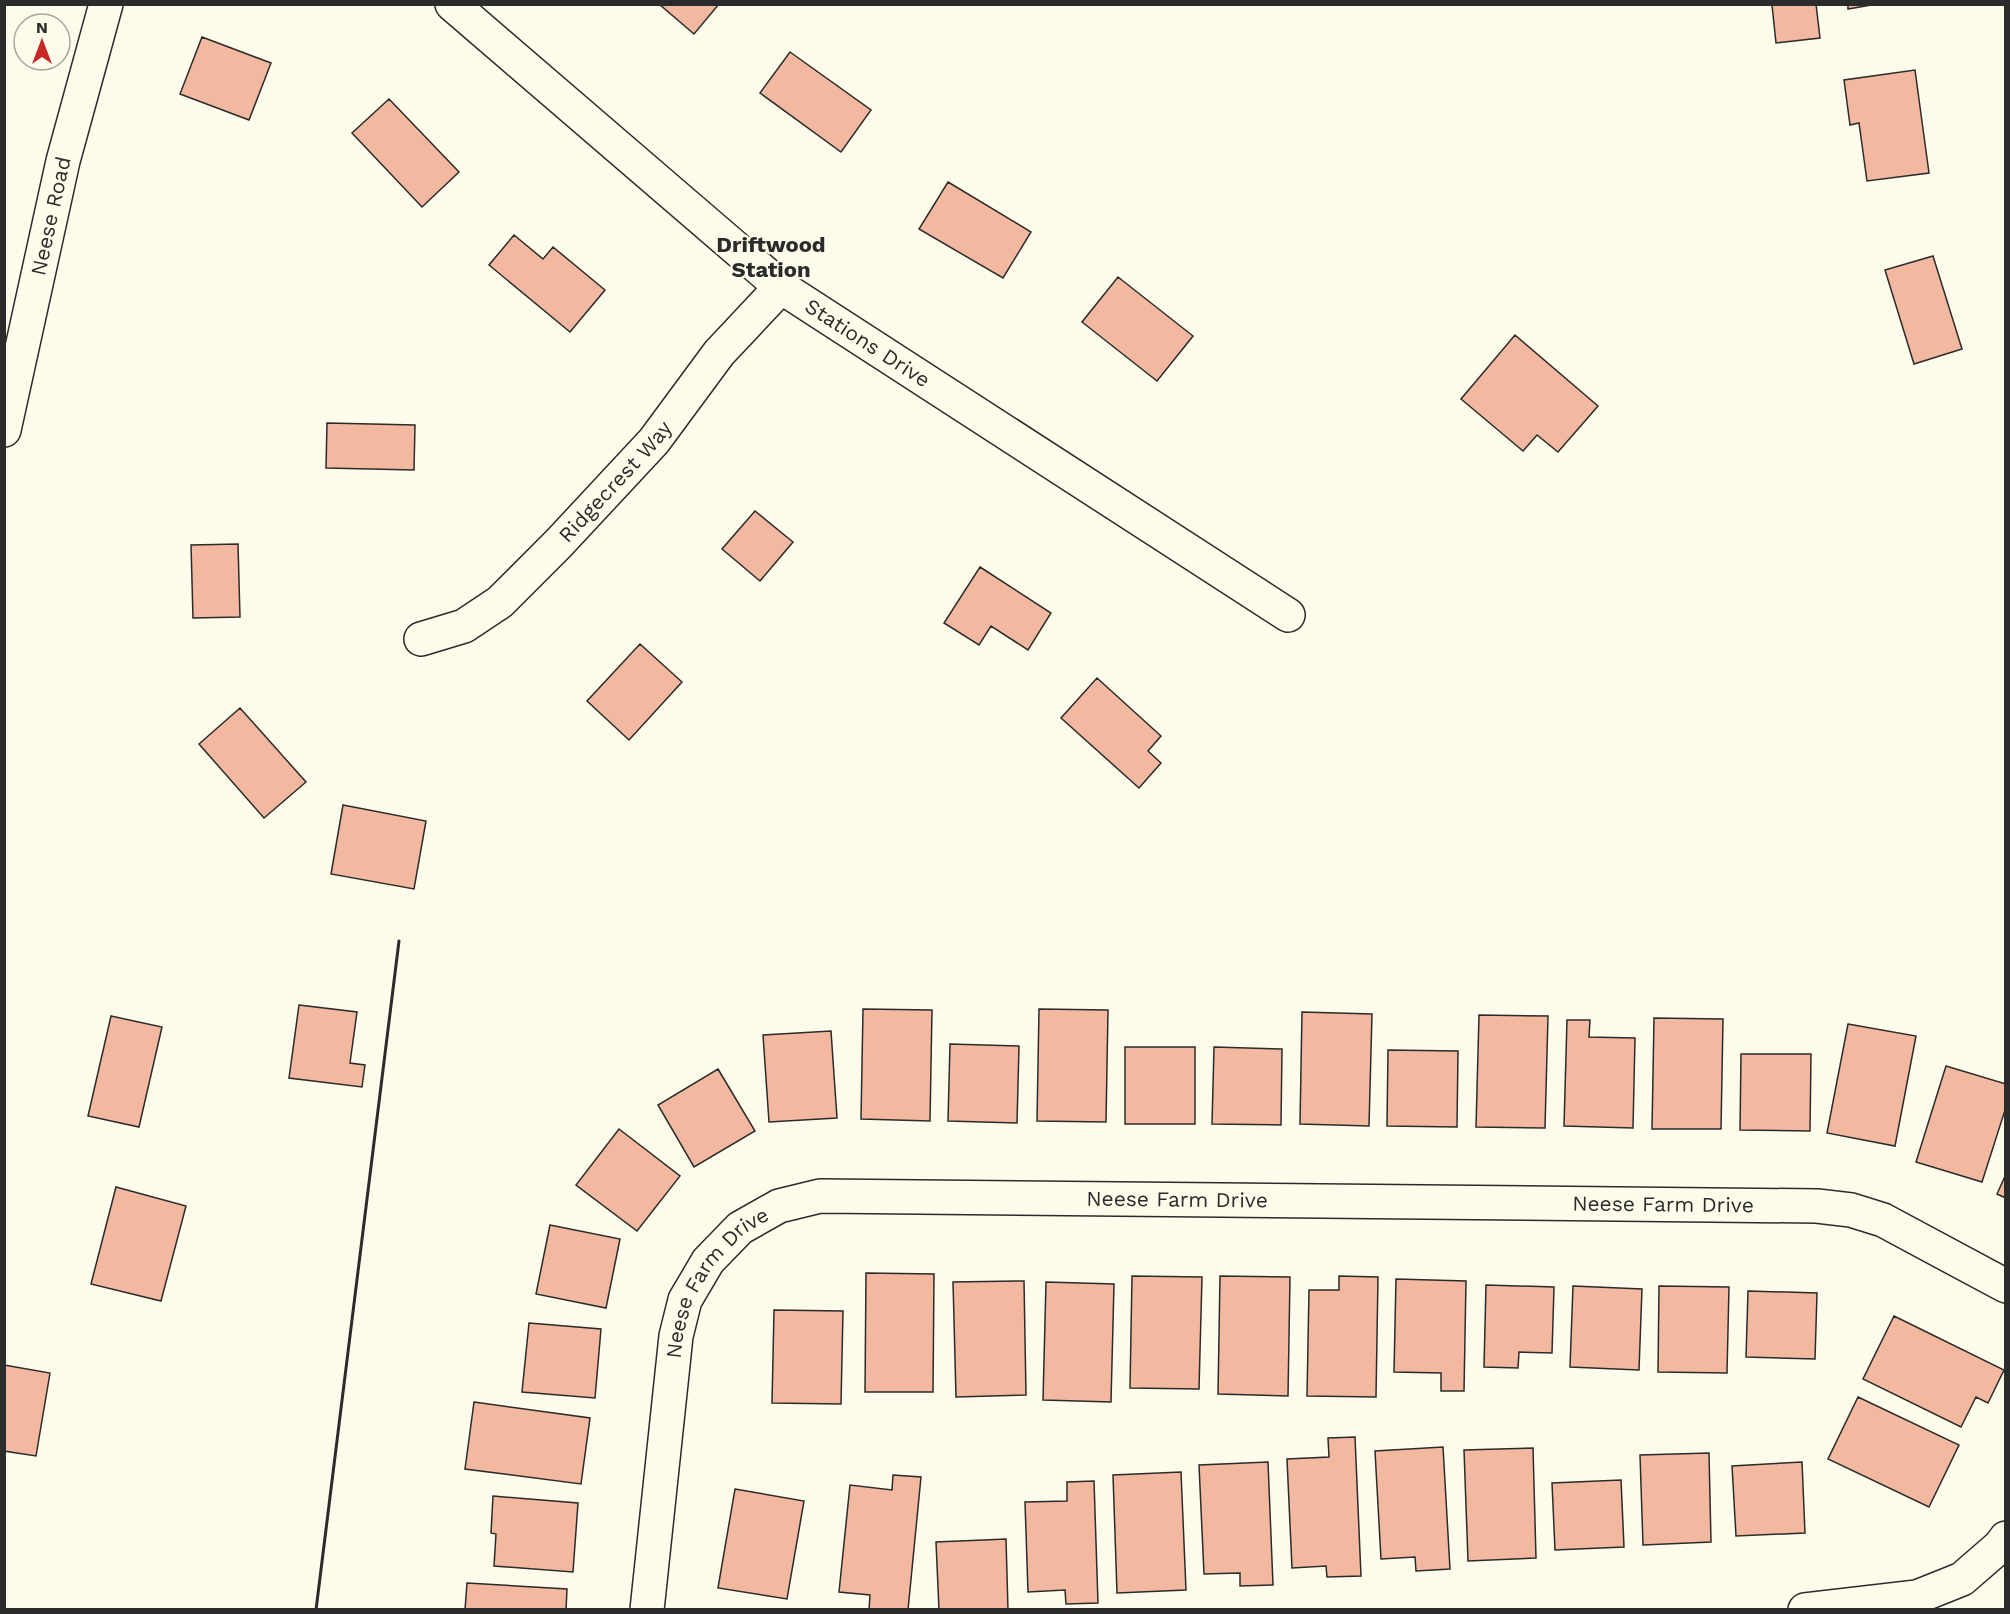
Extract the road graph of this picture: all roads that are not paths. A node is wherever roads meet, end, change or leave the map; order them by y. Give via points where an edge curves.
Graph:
1 (106, 4) edge
2 (452, 4) edge
3 (781, 287) junction
4 (4, 430) edge
5 (1288, 615) dead end
6 (421, 639) dead end
7 (2006, 1286) edge
8 (2006, 1538) edge
9 (647, 1610) edge
10 (1805, 1610) edge

1 - 4 street, Neese Road via 63,162
2 - 3 street, Stations Drive
3 - 5 street, Stations Drive
3 - 6 street, Ridgecrest Way via 719,353 654,441 500,602 464,626
7 - 9 street, Neese Farm Drive via 1883,1220 1851,1210 1817,1206 820,1196 779,1206 740,1228 708,1261 685,1300 676,1336
8 - 10 street via 1962,1579 1917,1597

